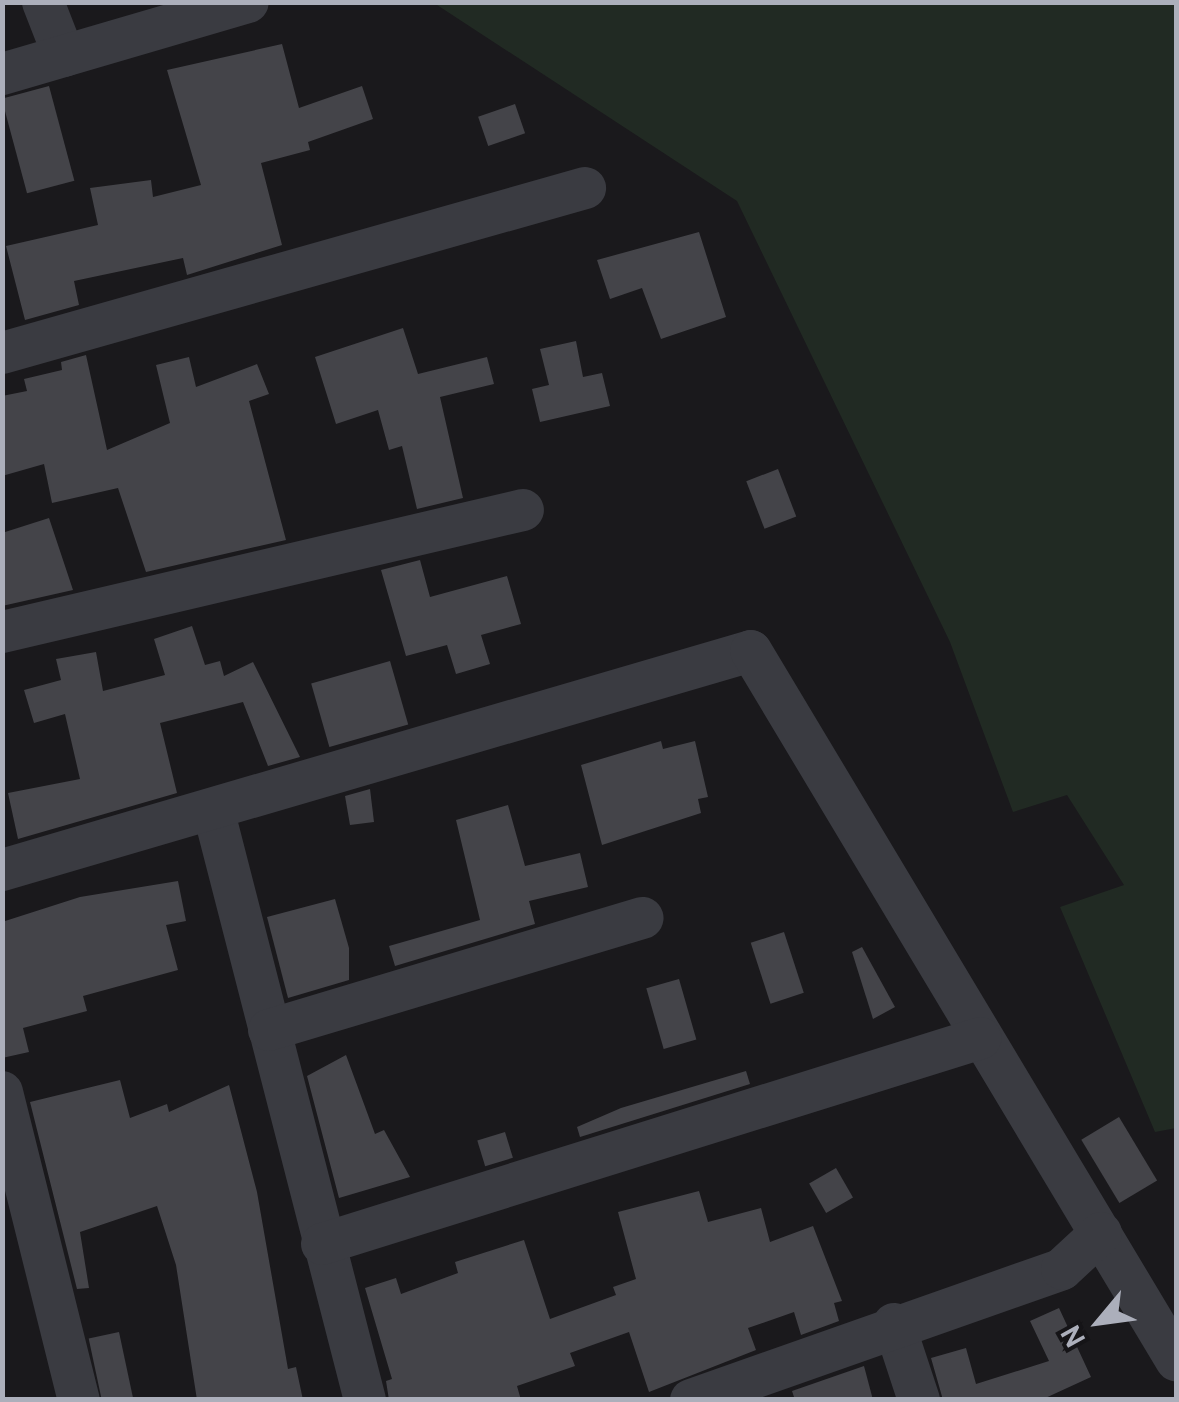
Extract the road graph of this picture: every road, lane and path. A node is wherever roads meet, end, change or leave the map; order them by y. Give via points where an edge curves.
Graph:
1 (43, 2) edge
2 (248, 2) edge
3 (64, 56) junction
4 (2, 74) edge
5 (586, 188) dead end
6 (2, 352) edge
7 (523, 510) dead end
8 (2, 632) edge
9 (214, 809) junction
10 (2, 870) edge
11 (643, 918) dead end
12 (269, 1030) junction
13 (981, 1038) junction
14 (2, 1092) edge
15 (1101, 1233) junction
16 (322, 1244) junction
17 (894, 1324) junction
18 (1176, 1360) edge
19 (79, 1400) edge
20 (364, 1400) edge
21 (692, 1400) edge
22 (918, 1400) edge

1 - 3 street
2 - 3 street
3 - 4 street
5 - 6 street
7 - 8 street
9 - 10 street
9 - 12 street
9 - 13 street via 751,652
11 - 12 street
12 - 16 street
13 - 15 street
13 - 16 street
14 - 19 street
15 - 17 street via 1062,1269
15 - 18 street
16 - 20 street
17 - 21 street
17 - 22 street

